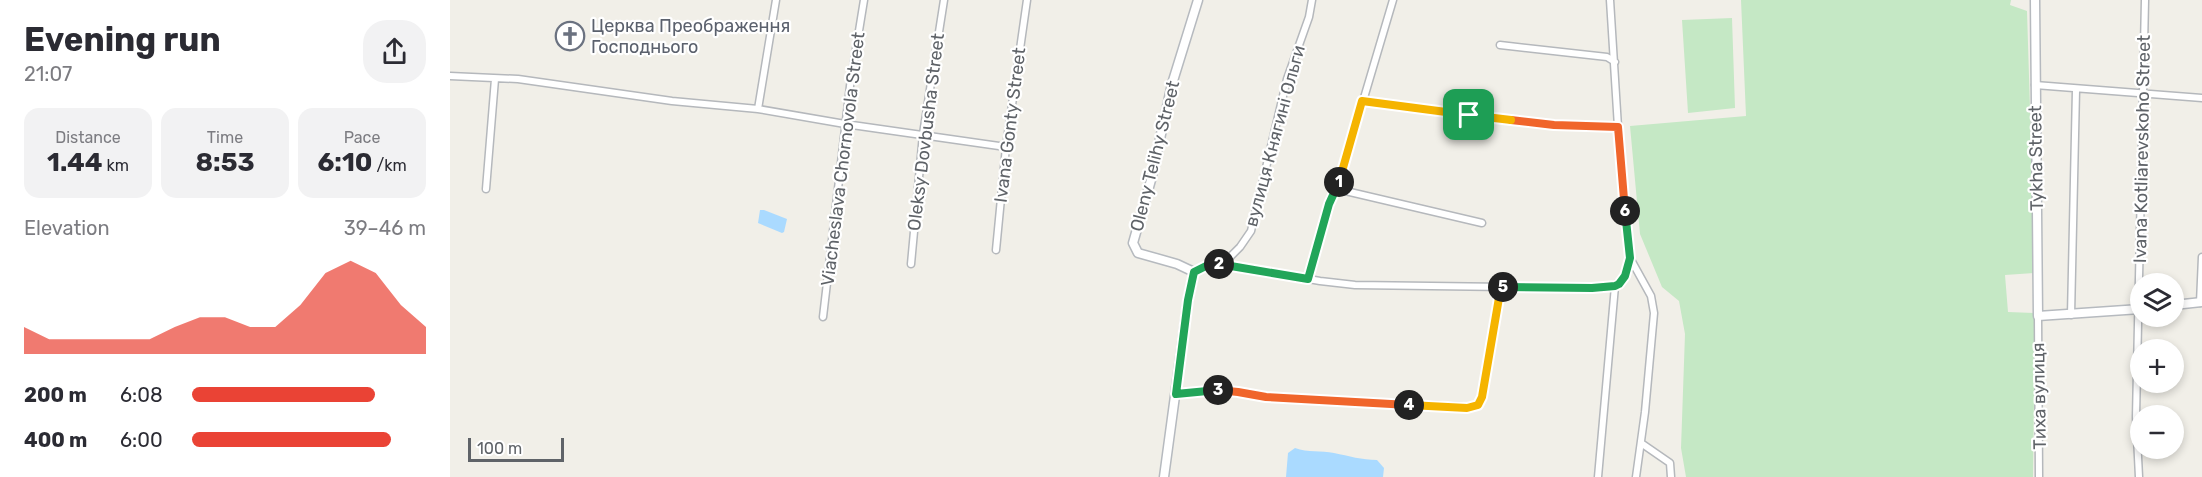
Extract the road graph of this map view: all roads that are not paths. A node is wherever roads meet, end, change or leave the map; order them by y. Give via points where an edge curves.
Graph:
1 (776, 0) edge
2 (864, 0) edge
3 (944, 0) edge
4 (1027, 0) edge
5 (1198, 0) edge
6 (1312, 0) edge
7 (1393, 0) edge
8 (1611, 0) edge
9 (2035, 0) edge
10 (2145, 0) edge
11 (1500, 45) dead end
12 (1616, 62) junction
13 (450, 76) edge
14 (495, 79) junction
15 (2036, 85) junction
16 (2076, 90) junction
17 (2143, 94) junction
18 (2202, 98) edge
19 (1362, 101) junction
20 (758, 109) junction
21 (845, 124) junction
22 (1618, 127) junction
23 (923, 134) junction
24 (1006, 147) junction
25 (486, 189) dead end
26 (1337, 189) junction
27 (1482, 223) dead end
28 (996, 250) dead end
29 (2202, 257) edge
30 (1630, 258) junction
31 (910, 264) dead end
32 (1223, 264) junction
33 (2141, 273) edge
34 (1194, 274) junction
35 (1308, 279) junction
36 (1615, 286) junction
37 (1500, 290) junction
38 (2201, 302) edge
39 (2184, 304) edge
40 (2130, 310) edge
41 (2071, 315) junction
42 (2038, 316) junction
43 (823, 317) dead end
44 (2139, 327) edge
45 (1176, 394) junction
46 (1641, 443) junction
47 (1164, 477) edge
48 (1598, 477) edge
49 (1636, 477) edge
50 (1671, 477) edge
51 (2040, 477) edge
52 (2139, 477) edge

1 - 20 street
2 - 21 street, Viacheslava Chornovola Street
3 - 23 street, Oleksy Dovbusha Street
4 - 24 street, Ivana Gonty Street
5 - 34 street, Oleny Telihy Street via 1172,84 1133,243 1138,253 1177,264
6 - 32 street, вулиця Княгині Ольги via 1287,79 1251,231
7 - 19 street
8 - 12 street
9 - 15 street, Tykha Street
10 - 17 street, Ivana Kotliarevskoho Street
11 - 12 street via 1607,57
12 - 22 street
13 - 14 street
14 - 20 street
14 - 25 street
15 - 16 street
15 - 42 street, Tykha Street
16 - 17 street
16 - 41 street
17 - 18 street
17 - 33 street, Ivana Kotliarevskoho Street
19 - 22 street via 1554,125
19 - 26 street
20 - 21 street
21 - 23 street
21 - 43 street, Viacheslava Chornovola Street
22 - 30 street
23 - 24 street
23 - 31 street, Oleksy Dovbusha Street
24 - 28 street, Ivana Gonty Street
26 - 27 street
26 - 35 street via 1329,204
29 - 38 street
30 - 36 street via 1625,276
30 - 46 street via 1652,296 1654,313
32 - 34 street via 1206,266
32 - 35 street
34 - 45 street
35 - 37 street via 1355,285
36 - 37 street
36 - 48 street
37 - 45 street via 1482,397 1474,407 1275,398 1210,390
38 - 39 street
40 - 41 street
41 - 42 street
42 - 51 street, Тиха вулиця
44 - 52 street, Ivana Kotliarevskoho Street via 2136,417
45 - 47 street
46 - 49 street
46 - 50 street via 1670,463

